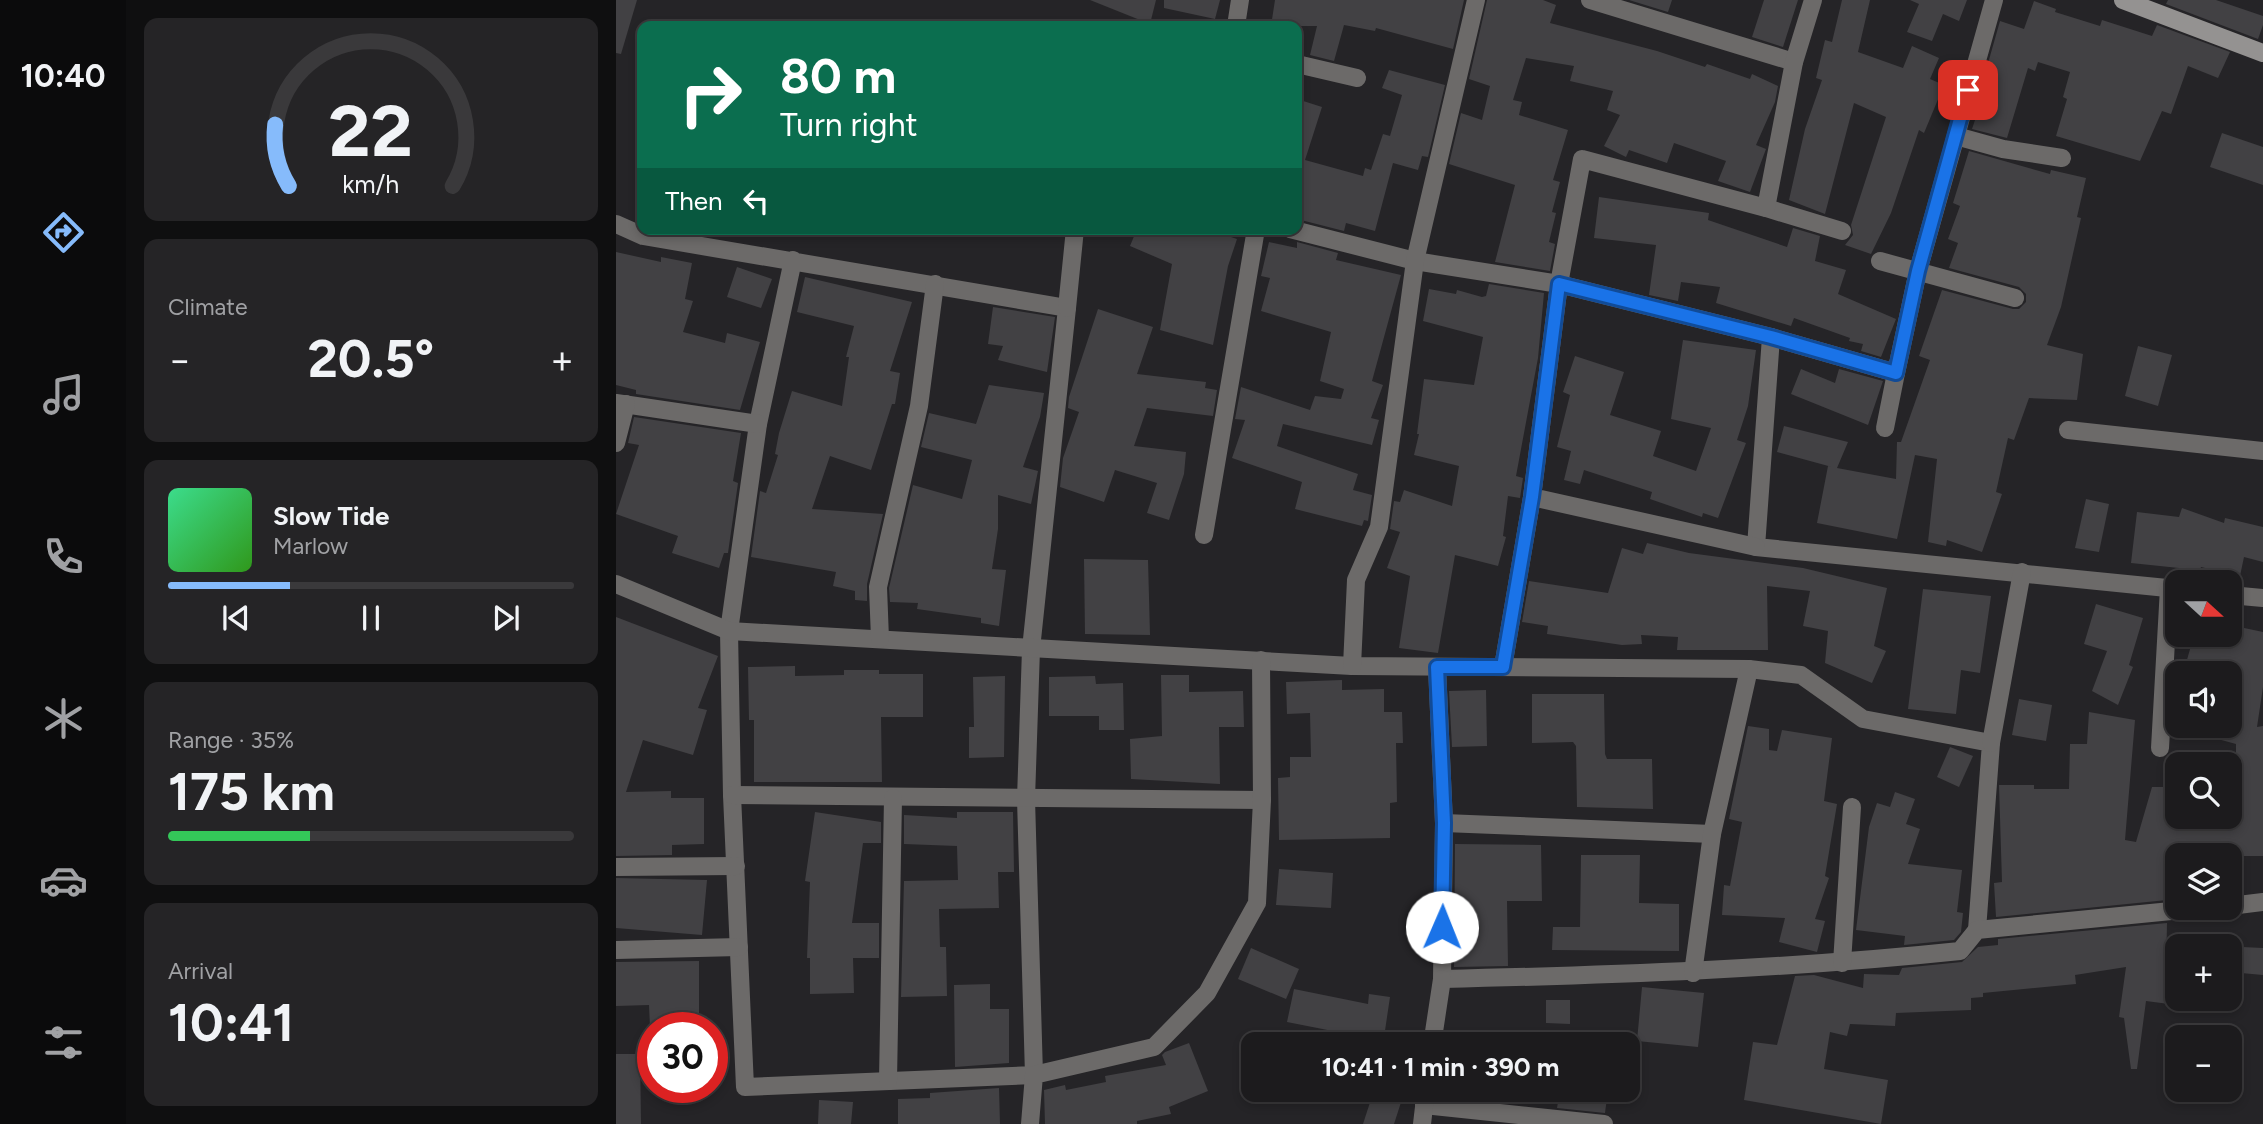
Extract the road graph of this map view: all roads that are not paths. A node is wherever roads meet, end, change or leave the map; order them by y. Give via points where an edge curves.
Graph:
1 (1240, 0) edge
2 (1476, 0) edge
3 (1590, 0) edge
4 (1813, 0) edge
5 (1994, 0) edge
6 (2123, 0) edge
7 (1237, 21) edge
8 (2263, 53) edge
9 (1794, 62) junction
10 (1302, 65) edge
11 (1357, 78) dead end
12 (1956, 136) junction
13 (2062, 158) dead end
14 (1766, 208) junction
15 (616, 224) edge
16 (1842, 231) dead end
17 (1302, 232) edge
18 (637, 233) edge
19 (641, 235) edge
20 (1074, 235) edge
21 (1255, 235) edge
22 (793, 260) junction
23 (1415, 261) junction
24 (1880, 261) dead end
25 (1918, 271) junction
26 (935, 284) junction
27 (1559, 284) junction
28 (2015, 298) dead end
29 (1067, 308) junction
30 (1771, 337) junction
31 (1896, 373) junction
32 (621, 404) edge
33 (758, 424) junction
34 (1885, 428) dead end
35 (2068, 430) dead end
36 (616, 443) edge
37 (2263, 452) edge
38 (1532, 497) junction
39 (1204, 535) dead end
40 (1756, 547) junction
41 (2022, 572) junction
42 (616, 584) edge
43 (2165, 587) edge
44 (2242, 596) edge
45 (2263, 598) edge
46 (729, 631) junction
47 (880, 639) junction
48 (2168, 648) edge
49 (1031, 649) junction
50 (1261, 660) junction
51 (1352, 666) junction
52 (1437, 667) junction
53 (1503, 667) junction
54 (1749, 669) junction
55 (1991, 743) junction
56 (2160, 748) dead end
57 (732, 795) junction
58 (893, 798) junction
59 (1026, 799) junction
60 (1262, 800) junction
61 (1852, 807) dead end
62 (1444, 823) junction
63 (1712, 834) junction
64 (736, 866) junction
65 (616, 867) edge
66 (2263, 902) edge
67 (2242, 905) edge
68 (2165, 912) edge
69 (1978, 930) junction
70 (739, 947) junction
71 (616, 950) edge
72 (1842, 963) junction
73 (1693, 973) junction
74 (1441, 979) junction
75 (1434, 1032) edge
76 (1034, 1074) junction
77 (888, 1081) junction
78 (1425, 1102) edge
79 (1453, 1102) edge
80 (1030, 1124) edge
81 (1422, 1124) edge
82 (1604, 1124) edge

1 - 7 street
2 - 23 street
3 - 9 street
4 - 9 street
5 - 12 street
6 - 8 street
9 - 14 street
10 - 11 street
12 - 13 street
12 - 25 street
14 - 16 street
14 - 27 street via 1582,159
15 - 18 street
17 - 23 street
19 - 22 street
20 - 29 street
21 - 39 street
22 - 26 street
22 - 33 street
23 - 27 street
23 - 51 street via 1379,527 1356,580
24 - 25 street
25 - 28 street
25 - 31 street
26 - 29 street
26 - 47 street via 919,406 877,587
27 - 30 street
27 - 38 street
29 - 49 street
30 - 31 street
30 - 40 street
31 - 34 street
32 - 33 street
32 - 36 street
33 - 46 street
35 - 37 street
38 - 40 street
38 - 53 street
40 - 41 street
41 - 43 street
41 - 55 street
42 - 46 street
44 - 45 street
46 - 47 street
46 - 57 street
47 - 49 street
48 - 56 street
49 - 50 street
49 - 59 street
50 - 51 street
50 - 60 street
51 - 52 street
52 - 53 street
52 - 62 street
53 - 54 street
54 - 55 street via 1801,675 1863,719
54 - 63 street
55 - 69 street
57 - 58 street
57 - 64 street
58 - 59 street
58 - 77 street
59 - 60 street
59 - 76 street
60 - 76 street via 1257,902 1208,993 1154,1047
61 - 72 street
62 - 63 street
62 - 74 street
63 - 73 street
64 - 65 street
64 - 70 street
66 - 67 street
68 - 69 street
69 - 72 street via 1961,951
70 - 71 street
70 - 77 street via 745,1087
72 - 73 street
73 - 74 street
74 - 75 street
76 - 77 street
76 - 80 street
78 - 81 street
79 - 82 street

